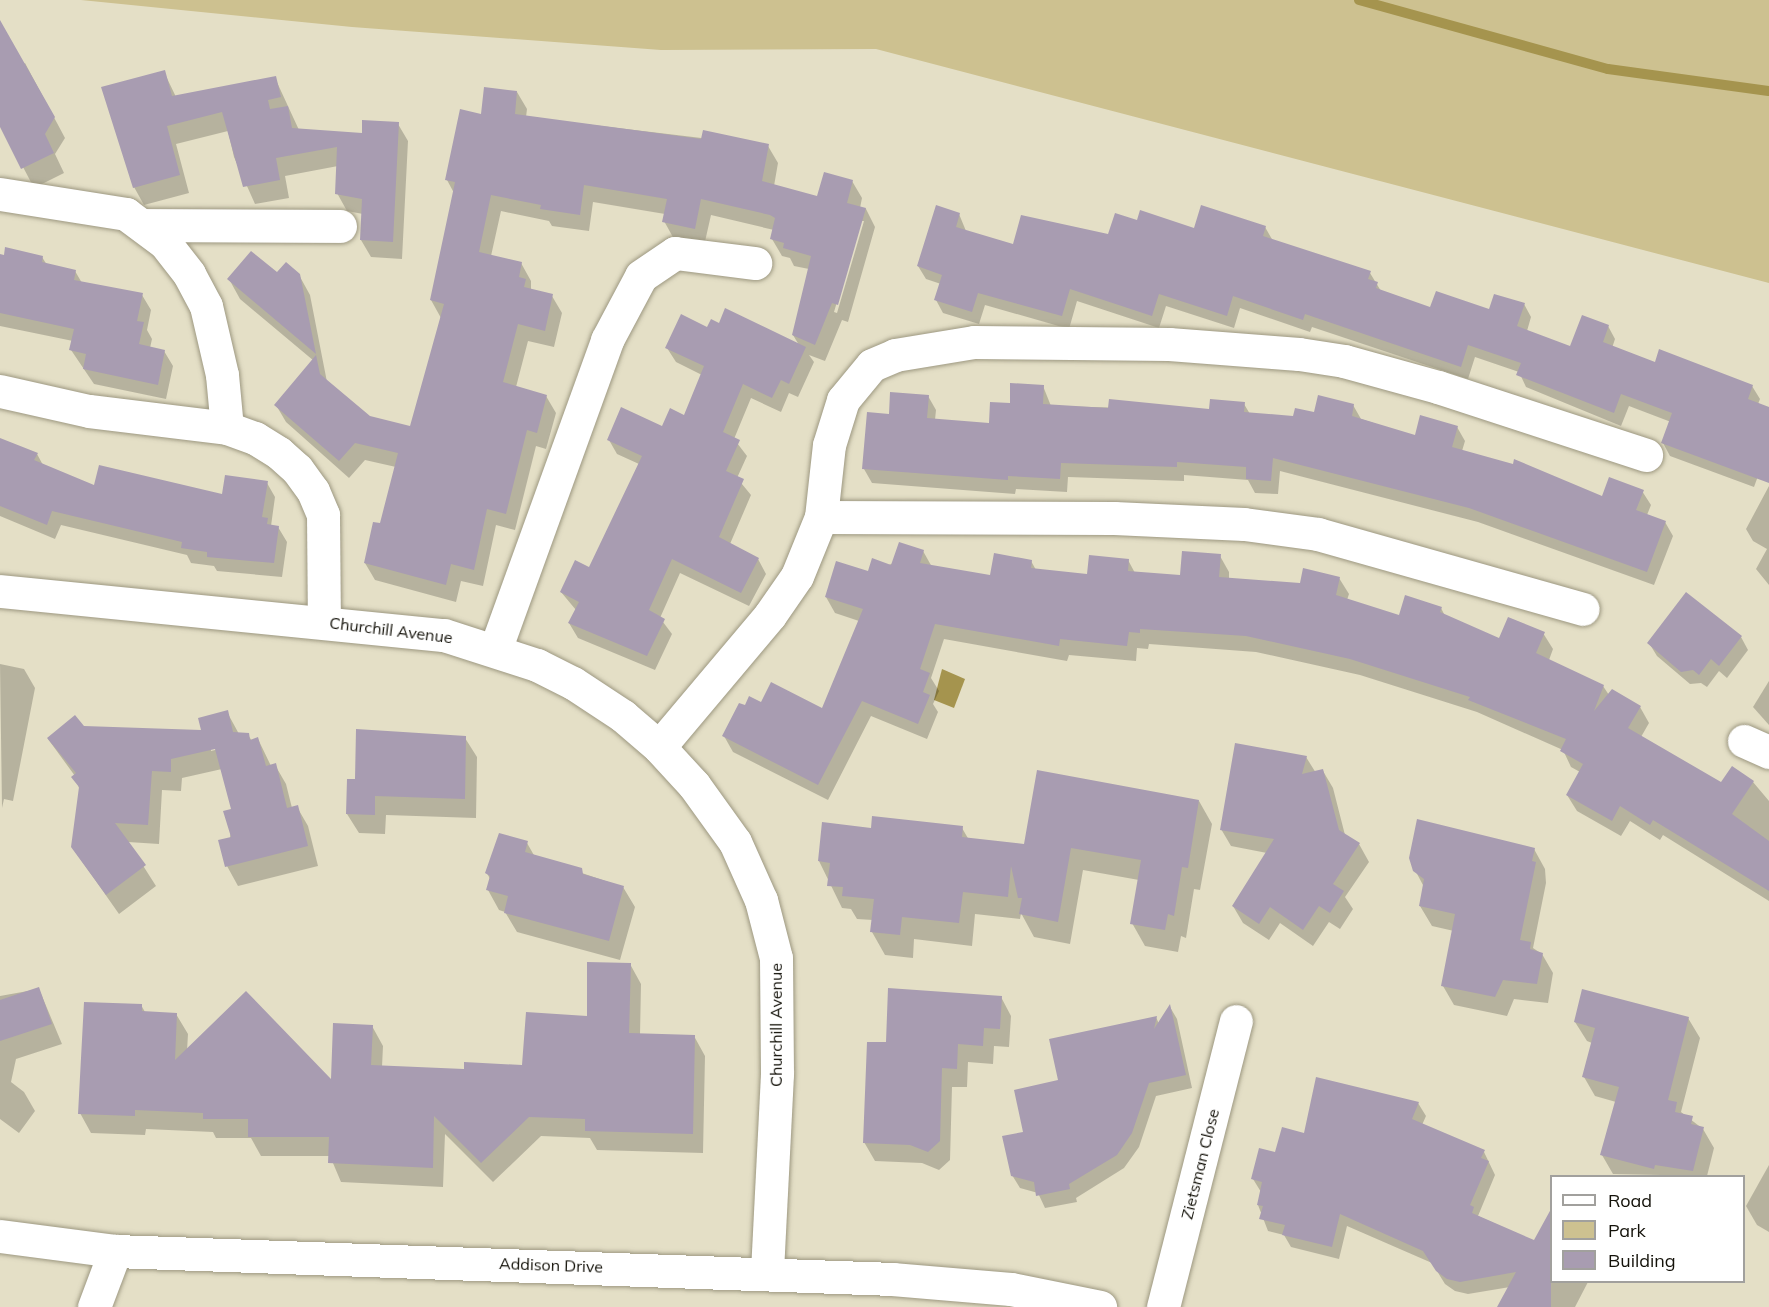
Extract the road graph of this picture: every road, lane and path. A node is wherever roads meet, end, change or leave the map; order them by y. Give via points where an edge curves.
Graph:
1 (0, 194) edge
2 (145, 225) junction
3 (340, 226) dead end
4 (755, 263) dead end
5 (0, 391) edge
6 (227, 428) junction
7 (1646, 455) dead end
8 (821, 517) junction
9 (0, 591) edge
10 (1583, 609) dead end
11 (324, 622) junction
12 (495, 650) junction
13 (659, 747) junction
14 (1236, 1021) dead end
15 (0, 1236) edge
16 (115, 1251) junction
17 (767, 1274) junction
18 (94, 1307) edge
19 (1100, 1307) edge
20 (1163, 1307) edge

1 - 2 street via 99,207 126,214
2 - 3 street
2 - 6 street via 189,274 206,306 222,375
4 - 12 street via 675,253 641,276 607,340
5 - 6 street via 89,411
6 - 11 street via 255,438 279,453 313,491 323,515
7 - 8 street via 1438,387 1344,361 1169,344 974,342 895,355 872,365 856,380 843,400 829,445
8 - 10 street via 1114,518 1244,524 1318,534
8 - 13 street via 797,576 770,615
9 - 11 street, Churchill Avenue
11 - 12 street, Churchill Avenue via 444,635
12 - 13 street, Churchill Avenue via 573,683 623,716
13 - 17 street, Churchill Avenue via 694,785 735,842 761,900 776,958 777,1074
14 - 20 street, Zietsman Close
15 - 16 street, Addison Drive
16 - 17 street, Addison Drive
16 - 18 street
17 - 19 street, Addison Drive via 1011,1289

